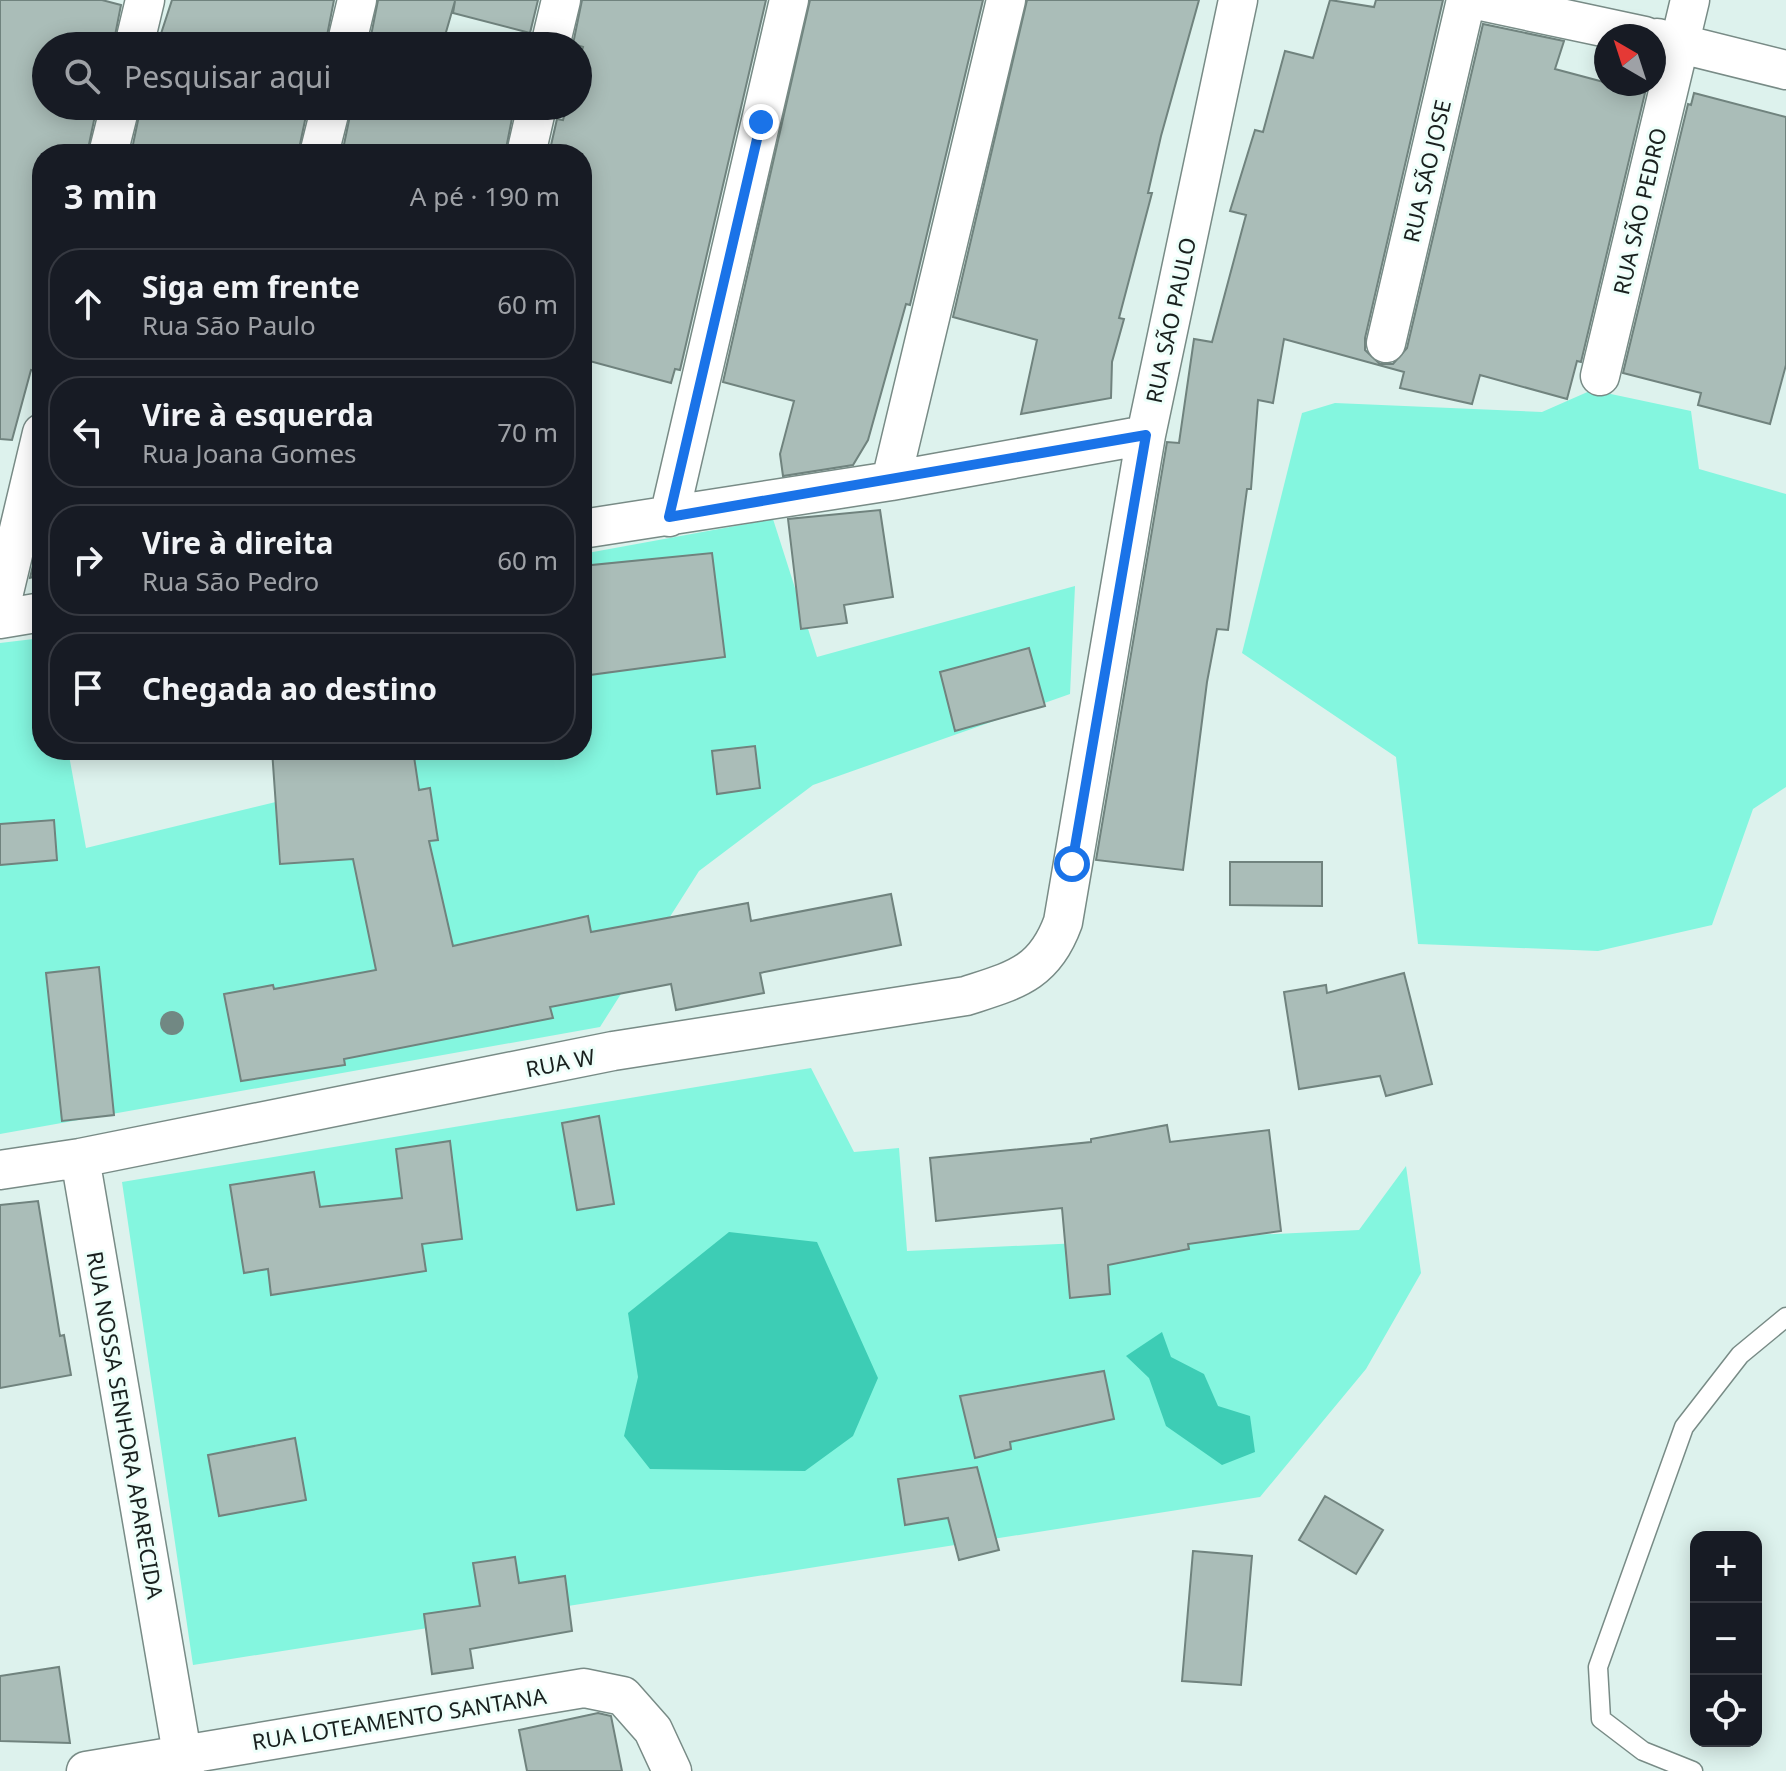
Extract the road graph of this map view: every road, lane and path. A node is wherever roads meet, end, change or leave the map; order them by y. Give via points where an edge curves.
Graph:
1 (145, 0) edge
2 (357, 0) edge
3 (561, 0) edge
4 (789, 0) edge
5 (1006, 0) edge
6 (1238, 0) edge
7 (1466, 0) edge
8 (1476, 0) edge
9 (1690, 0) edge
10 (1594, 25) edge
11 (1666, 31) edge
12 (137, 32) edge
13 (349, 32) edge
14 (553, 32) edge
15 (1666, 40) edge
16 (1786, 70) edge
17 (1650, 96) edge
18 (116, 120) edge
19 (328, 120) edge
20 (534, 120) edge
21 (110, 144) edge
22 (322, 144) edge
23 (528, 144) edge
24 (1386, 343) dead end
25 (1600, 376) dead end
26 (1146, 435) junction
27 (32, 475) edge
28 (891, 481) junction
29 (669, 517) junction
30 (592, 528) edge
31 (0, 609) edge
32 (32, 614) edge
33 (0, 619) edge
34 (1039, 966) joint
35 (80, 1158) junction
36 (0, 1170) edge
37 (1786, 1317) edge
38 (184, 1762) edge
39 (86, 1771) edge
40 (672, 1771) edge
41 (1693, 1771) edge

1 - 12 street
2 - 13 street
3 - 14 street
4 - 29 street
5 - 28 street
6 - 26 street, RUA SÃO PAULO
7 - 24 street, RUA SÃO JOSE
8 - 10 street
9 - 11 street, RUA SÃO PEDRO
15 - 16 street
17 - 25 street, RUA SÃO PEDRO
18 - 21 street
19 - 22 street
20 - 23 street
26 - 28 street
26 - 34 street, RUA SÃO PAULO via 1063,922
27 - 31 street
28 - 29 street
29 - 30 street
32 - 33 street
34 - 35 street, RUA W via 966,996 613,1051
35 - 36 street
35 - 38 street, RUA NOSSA SENHORA APARECIDA
37 - 41 lane via 1740,1355 1684,1427 1598,1667 1601,1719 1643,1751
38 - 39 street, RUA LOTEAMENTO SANTANA
38 - 40 street, RUA LOTEAMENTO SANTANA via 584,1688 623,1696 653,1730

